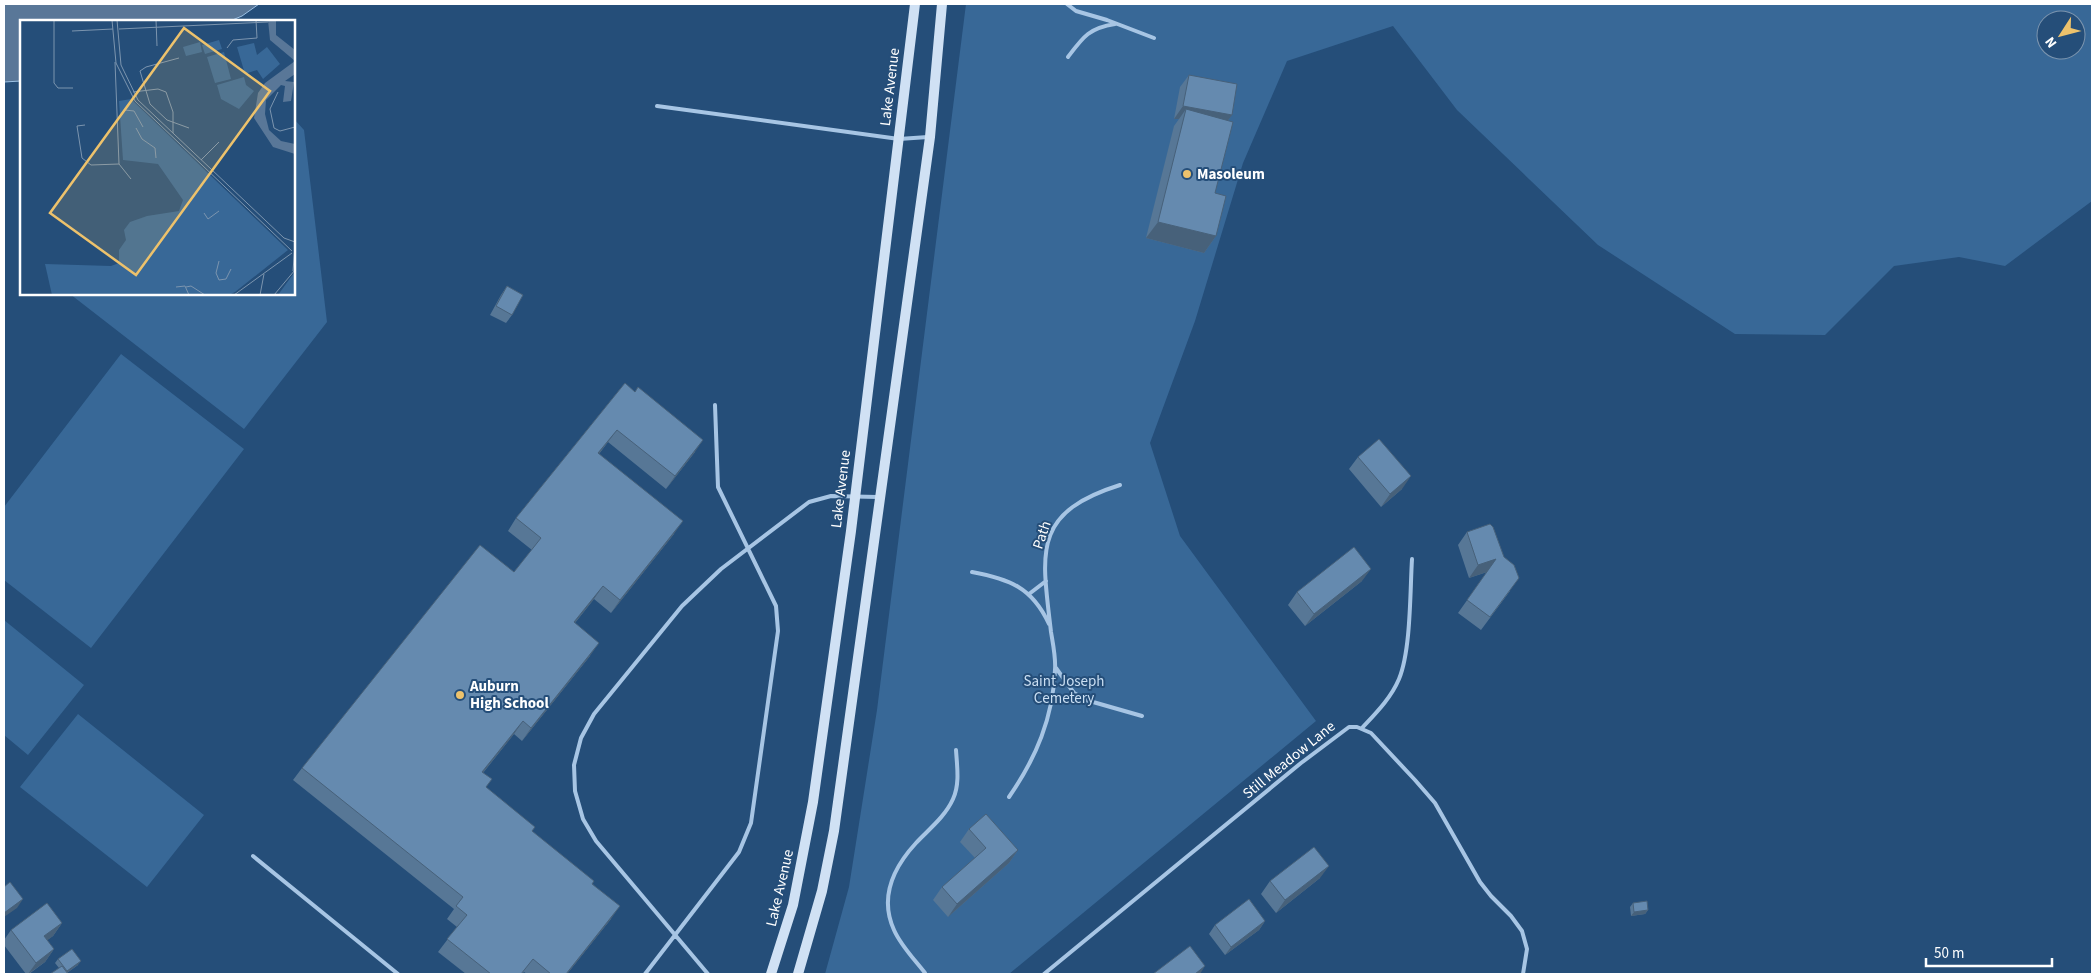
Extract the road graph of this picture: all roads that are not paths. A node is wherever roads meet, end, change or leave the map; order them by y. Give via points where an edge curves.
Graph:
1 (915, 4) edge
2 (942, 4) edge
3 (1067, 4) edge
4 (1116, 24) junction
5 (1154, 38) dead end
6 (1068, 57) dead end
7 (657, 106) dead end
8 (930, 137) junction
9 (899, 139) junction
10 (715, 405) dead end
11 (1120, 485) dead end
12 (855, 496) junction
13 (880, 497) junction
14 (748, 549) junction
15 (1412, 559) dead end
16 (972, 572) dead end
17 (1046, 582) junction
18 (1029, 594) junction
19 (1051, 628) junction
20 (1055, 667) junction
21 (1142, 716) dead end
22 (1362, 728) junction
23 (956, 750) dead end
24 (1009, 797) dead end
25 (253, 856) dead end
26 (675, 935) junction
27 (925, 973) edge
28 (398, 974) edge
29 (645, 974) edge
30 (708, 974) edge
31 (771, 974) edge
32 (798, 974) edge
33 (1044, 974) edge
34 (1523, 974) edge

1 - 9 main road, Lake Avenue
2 - 8 main road
3 - 4 lane via 1076,11
4 - 5 lane
4 - 6 lane via 1099,27 1084,36
7 - 9 lane
8 - 9 lane
8 - 13 main road
9 - 12 main road, Lake Avenue
10 - 14 lane via 718,487
11 - 17 lane, Path via 1087,496 1062,515 1047,545
12 - 13 lane
12 - 14 lane via 831,496 809,502
12 - 31 main road, Lake Avenue via 811,811 793,905
13 - 32 main road via 834,831 822,891
14 - 26 lane via 776,606 778,631 751,823 739,852
14 - 26 lane via 682,606 594,714 581,738 574,765 575,792 583,819 596,841
15 - 22 lane via 1405,658 1400,678 1387,700
16 - 18 lane, Path via 1012,582
17 - 18 lane
17 - 19 lane, Path
18 - 19 lane, Path via 1044,612
19 - 20 lane, Path
20 - 21 lane via 1074,693 1086,700
20 - 24 lane, Path via 1053,696 1042,738 1027,771
22 - 33 lane, Still Meadow Lane via 1349,727 1301,763
22 - 34 lane via 1435,803 1480,882 1522,931 1527,949
23 - 27 lane via 958,780 953,799 893,874 887,900 894,930
25 - 28 lane
26 - 29 lane
26 - 30 lane

